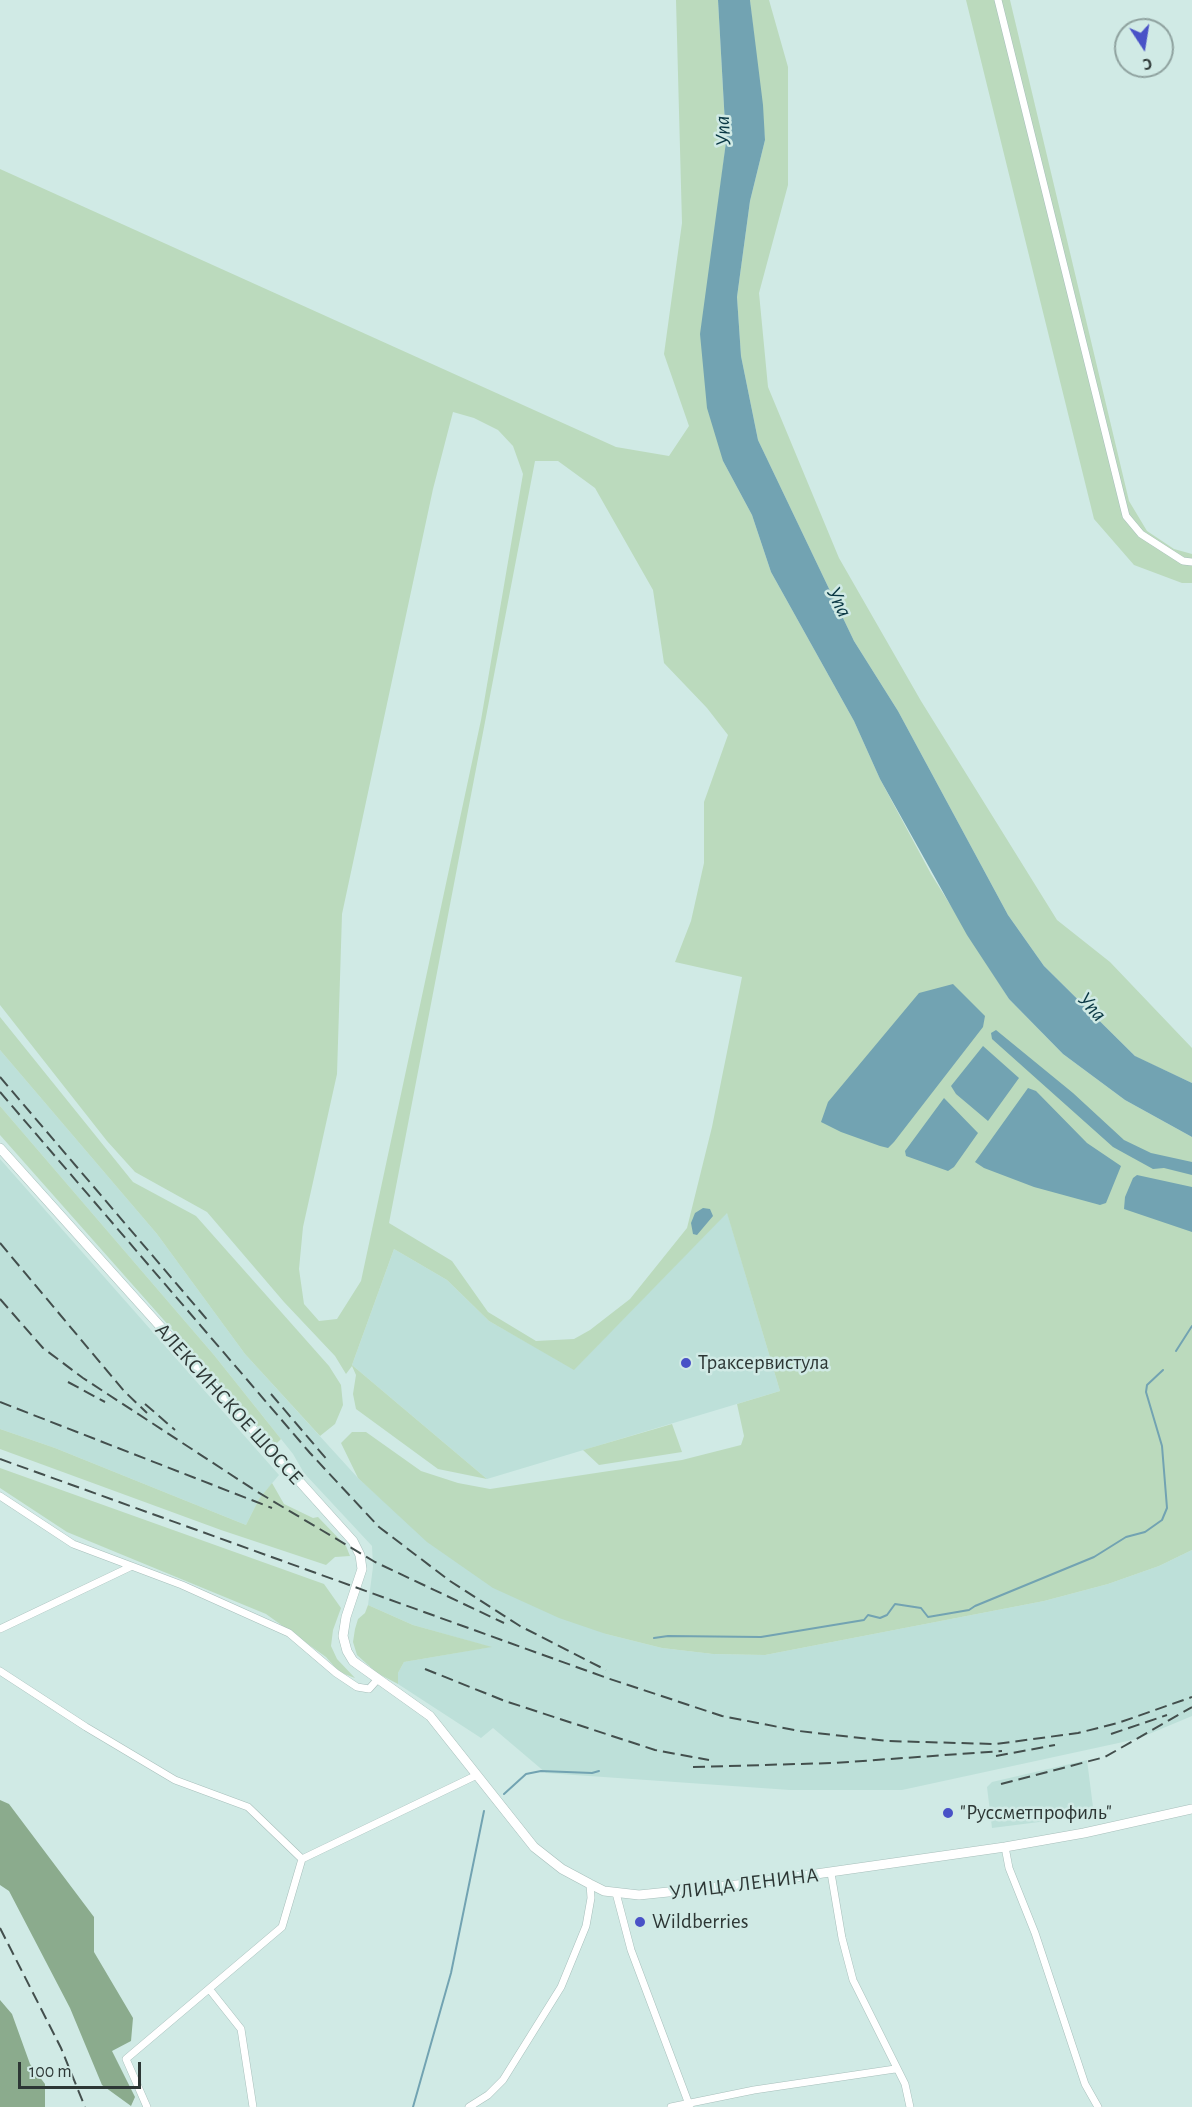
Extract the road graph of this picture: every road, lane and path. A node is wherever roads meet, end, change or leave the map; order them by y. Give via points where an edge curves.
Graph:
1 (998, 0) edge
2 (1192, 562) edge
3 (0, 1148) edge
4 (0, 1496) edge
5 (130, 1567) junction
6 (0, 1629) edge
7 (0, 1671) edge
8 (377, 1680) junction
9 (477, 1776) junction
10 (1192, 1809) edge
11 (1005, 1847) junction
12 (302, 1859) junction
13 (831, 1873) junction
14 (590, 1884) junction
15 (616, 1893) junction
16 (210, 1990) junction
17 (895, 2069) junction
18 (689, 2106) edge
19 (147, 2107) edge
20 (253, 2107) edge
21 (469, 2107) edge
22 (671, 2107) edge
23 (910, 2107) edge
24 (1098, 2107) edge

1 - 2 street via 1126,516 1141,534 1183,561
3 - 8 main road, АЛЕКСИНСКОЕ ШОССЕ via 353,1541 362,1569 343,1636 353,1661
4 - 5 street via 73,1544
5 - 6 street
5 - 8 street via 289,1633 357,1687 369,1689
7 - 12 street via 176,1780 248,1807
8 - 9 main road, УЛИЦА ЛЕНИНА via 430,1716
9 - 12 street
9 - 14 main road, УЛИЦА ЛЕНИНА via 534,1847
10 - 11 main road, УЛИЦА ЛЕНИНА
11 - 13 main road, УЛИЦА ЛЕНИНА
11 - 24 street via 1085,2084
12 - 16 street via 282,1926
13 - 15 main road, УЛИЦА ЛЕНИНА via 654,1895
13 - 17 street via 853,1980
14 - 15 main road, УЛИЦА ЛЕНИНА
14 - 21 street via 586,1926 561,1987 503,2080
15 - 18 street via 631,1950
16 - 19 street via 126,2059
16 - 20 street via 242,2029
17 - 18 street via 754,2090
17 - 23 street via 905,2084
18 - 22 street

